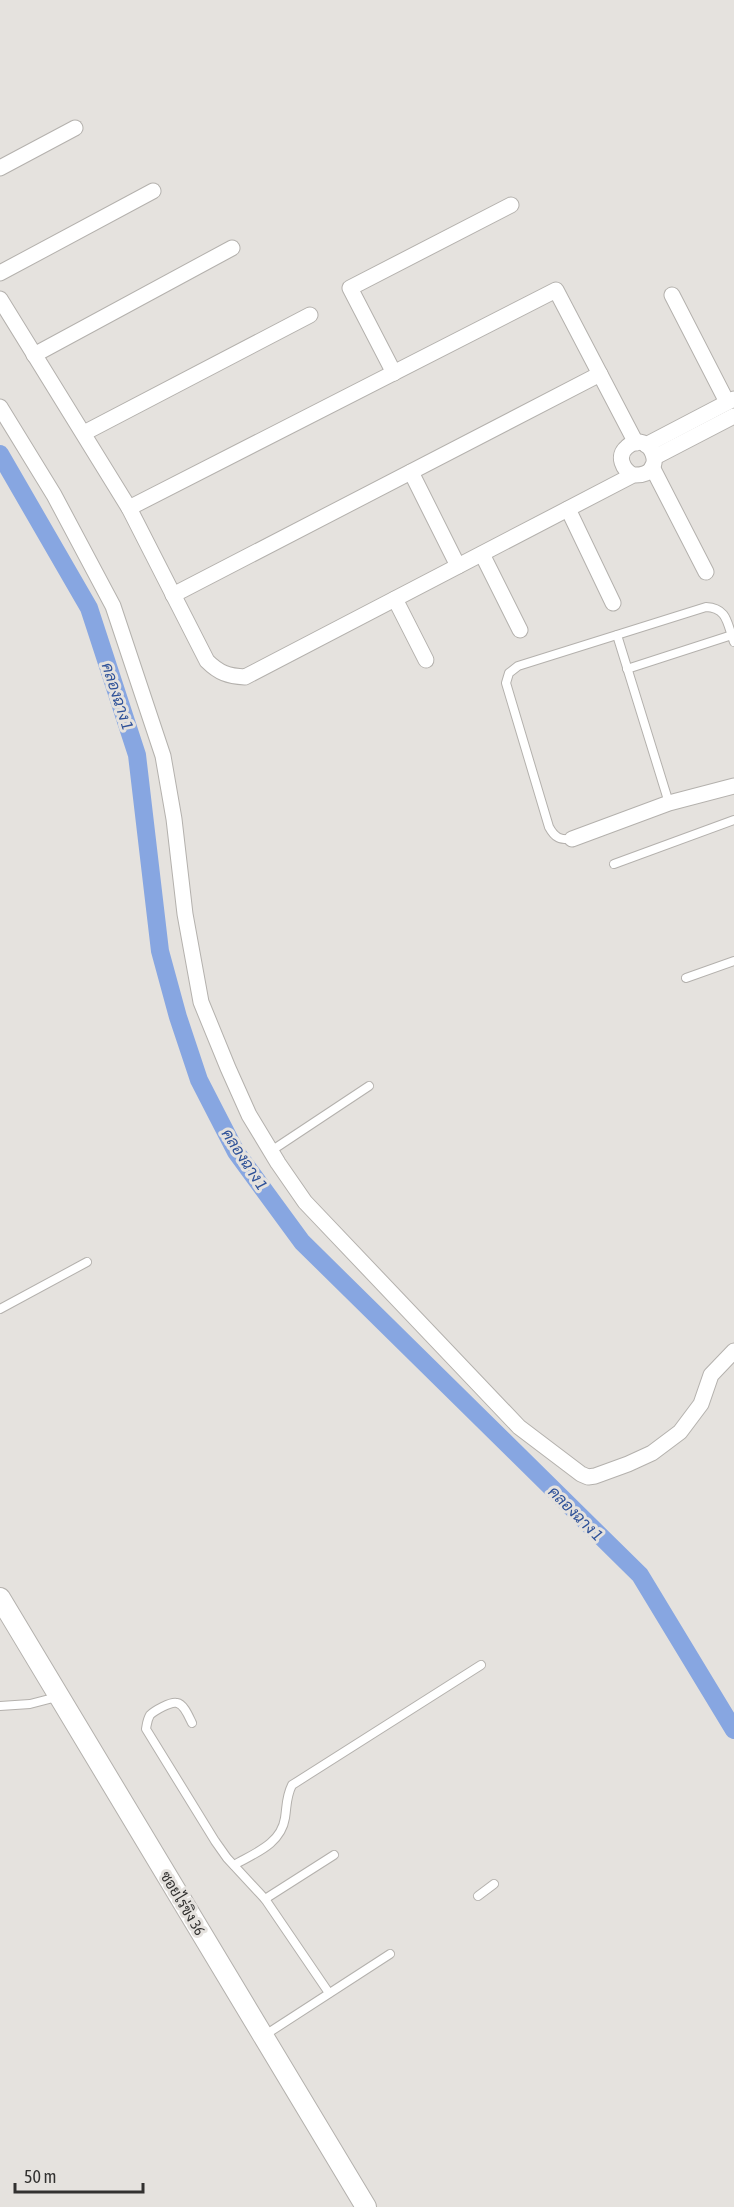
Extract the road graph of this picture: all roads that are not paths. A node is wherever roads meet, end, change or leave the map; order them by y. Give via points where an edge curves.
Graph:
1 (75, 128) dead end
2 (0, 168) edge
3 (153, 191) dead end
4 (511, 205) dead end
5 (231, 248) dead end
6 (0, 273) edge
7 (672, 295) dead end
8 (0, 299) edge
9 (310, 315) dead end
10 (34, 355) junction
11 (394, 373) junction
12 (600, 374) junction
13 (732, 406) edge
14 (0, 407) edge
15 (84, 433) junction
16 (647, 453) junction
17 (411, 472) junction
18 (633, 475) junction
19 (129, 508) junction
20 (568, 509) junction
21 (482, 554) junction
22 (458, 566) junction
23 (706, 572) dead end
24 (173, 595) junction
25 (395, 599) junction
26 (613, 603) dead end
27 (520, 630) dead end
28 (616, 635) junction
29 (733, 639) edge
30 (426, 660) dead end
31 (627, 669) junction
32 (734, 786) edge
33 (669, 803) junction
34 (734, 820) edge
35 (572, 839) joint
36 (614, 864) dead end
37 (734, 961) edge
38 (686, 978) dead end
39 (369, 1086) dead end
40 (271, 1151) junction
41 (87, 1262) dead end
42 (0, 1309) edge
43 (731, 1357) edge
44 (0, 1598) edge
45 (481, 1665) dead end
46 (59, 1697) junction
47 (0, 1706) edge
48 (192, 1723) dead end
49 (334, 1855) dead end
50 (234, 1865) junction
51 (494, 1884) dead end
52 (478, 1896) dead end
53 (265, 1899) junction
54 (390, 1954) dead end
55 (329, 1993) junction
56 (263, 2036) junction
57 (366, 2207) edge

1 - 2 street
3 - 6 street
4 - 11 street via 350,288
5 - 10 street
7 - 13 street
8 - 10 street
9 - 15 street
10 - 15 street
11 - 12 street via 556,290
11 - 19 street
12 - 16 street
12 - 17 street
13 - 16 street
14 - 40 street via 54,495 113,606 160,742 201,1002 245,1106
15 - 19 street
16 - 18 street via 645,474
16 - 18 street via 627,447 622,457 624,468
16 - 23 street
17 - 22 street
17 - 24 street
18 - 20 street
19 - 24 street
20 - 21 street
20 - 26 street
21 - 22 street
21 - 27 street
22 - 25 street
24 - 25 street via 207,661 218,672 245,677
25 - 30 street
28 - 29 lane via 716,607 723,611
28 - 31 lane
28 - 35 lane via 518,666 509,673 506,683 549,827 562,840
29 - 31 lane
31 - 33 lane
32 - 33 street
33 - 35 street
34 - 36 lane
37 - 38 lane
39 - 40 lane
40 - 43 street via 305,1202 512,1419 581,1474 595,1476 628,1464 652,1453 680,1432 701,1404 711,1375
41 - 42 lane
44 - 46 street, ซอยไร่ขิง 36
45 - 50 lane via 292,1785 286,1796 285,1820 279,1836
46 - 47 lane
46 - 56 street, ซอยไร่ขิง 36
48 - 50 lane via 183,1707 174,1702 152,1713 147,1729 215,1841
49 - 53 lane
50 - 53 lane
51 - 52 lane
53 - 55 lane
54 - 55 lane
55 - 56 lane
56 - 57 street, ซอยไร่ขิง 36

